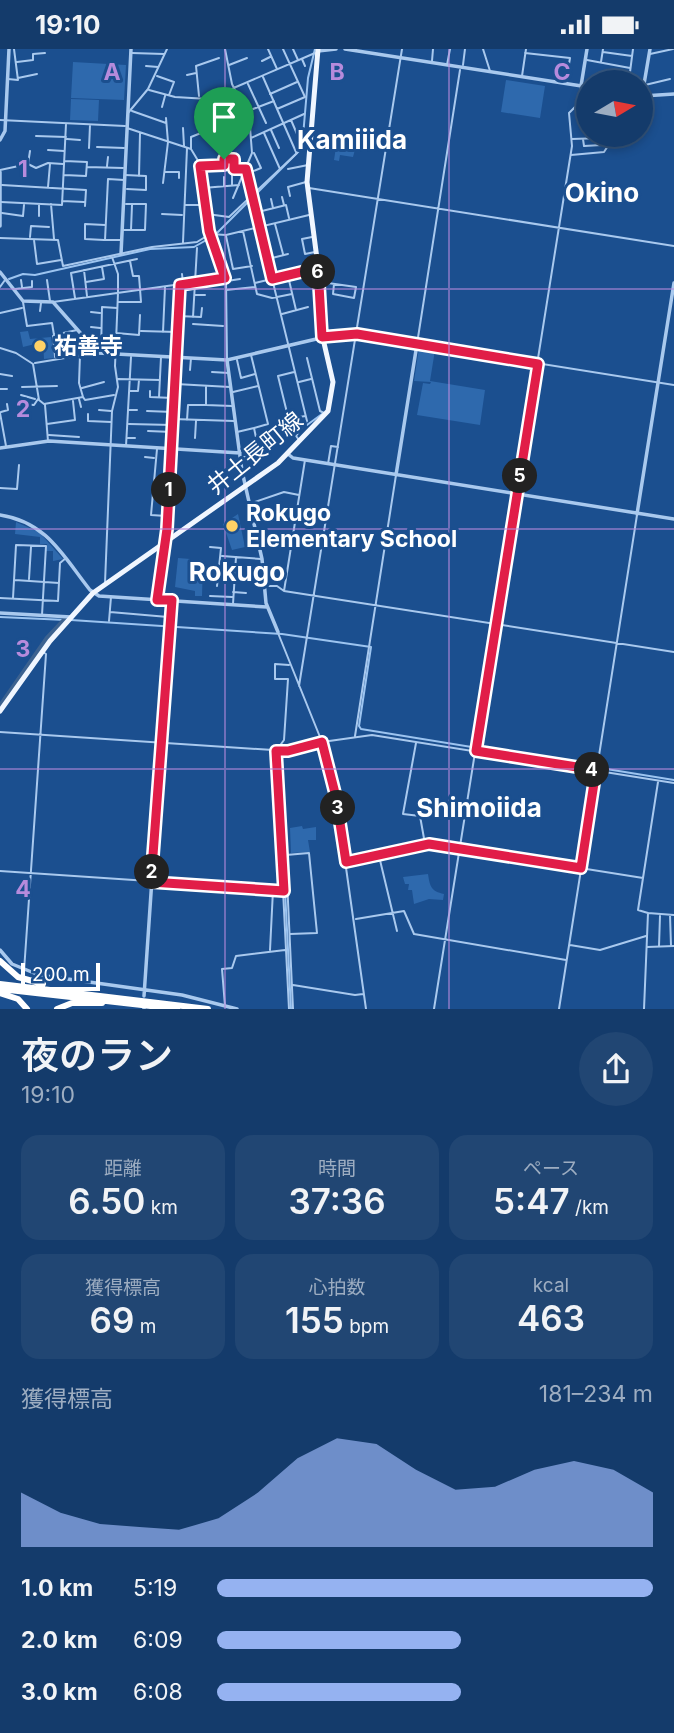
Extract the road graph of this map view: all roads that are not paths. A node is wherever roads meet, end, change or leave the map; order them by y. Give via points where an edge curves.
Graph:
1 (11, 49) edge
2 (167, 49) edge
3 (225, 49) edge
4 (268, 49) edge
5 (283, 49) edge
6 (293, 49) edge
7 (336, 49) edge
8 (345, 49) edge
9 (386, 49) edge
10 (402, 49) edge
11 (433, 49) edge
12 (450, 49) edge
13 (465, 49) edge
14 (483, 49) edge
15 (526, 49) edge
16 (586, 49) edge
17 (619, 49) edge
18 (633, 49) edge
19 (673, 49) edge
20 (603, 50) edge
21 (131, 51) edge
22 (316, 52) edge
23 (650, 52) edge
24 (45, 53) dead end
25 (525, 53) junction
26 (164, 54) junction
27 (618, 54) junction
28 (385, 55) junction
29 (271, 56) junction
30 (632, 57) junction
31 (219, 58) dead end
32 (247, 58) dead end
33 (401, 58) junction
34 (555, 58) junction
35 (300, 59) junction
36 (585, 60) junction
37 (262, 61) dead end
38 (15, 62) junction
39 (432, 62) junction
40 (601, 63) junction
41 (290, 64) junction
42 (555, 64) dead end
43 (447, 65) junction
44 (146, 66) dead end
45 (229, 66) junction
46 (305, 66) dead end
47 (159, 67) junction
48 (461, 67) junction
49 (630, 68) joint
50 (277, 69) junction
51 (584, 70) edge
52 (647, 70) edge
53 (197, 72) junction
54 (490, 72) junction
55 (37, 74) dead end
56 (187, 75) dead end
57 (156, 76) junction
58 (262, 76) junction
59 (522, 77) junction
60 (18, 78) junction
61 (7, 79) junction
62 (670, 79) dead end
63 (298, 82) junction
64 (247, 83) junction
65 (653, 83) edge
66 (566, 84) junction
67 (576, 85) edge
68 (234, 88) junction
69 (148, 89) junction
70 (270, 94) junction
71 (674, 94) edge
72 (167, 95) junction
73 (653, 95) edge
74 (199, 99) junction
75 (208, 99) junction
76 (274, 101) junction
77 (576, 106) edge
78 (162, 107) dead end
79 (260, 108) junction
80 (277, 109) junction
81 (130, 112) junction
82 (249, 113) junction
83 (304, 114) dead end
84 (166, 118) dead end
85 (3, 120) edge
86 (291, 120) junction
87 (266, 123) dead end
88 (66, 124) junction
89 (167, 124) junction
90 (284, 124) junction
91 (90, 125) junction
92 (126, 127) junction
93 (183, 128) dead end
94 (211, 129) junction
95 (271, 129) junction
96 (140, 132) junction
97 (263, 132) junction
98 (36, 136) dead end
99 (66, 138) junction
100 (80, 139) dead end
101 (249, 139) junction
102 (571, 139) junction
103 (576, 139) edge
104 (583, 139) joint
105 (0, 140) edge
106 (220, 140) dead end
107 (168, 142) junction
108 (306, 142) junction
109 (97, 147) dead end
110 (607, 147) edge
111 (89, 148) dead end
112 (186, 148) junction
113 (279, 148) dead end
114 (125, 149) junction
115 (191, 149) junction
116 (48, 150) dead end
117 (30, 151) dead end
118 (65, 151) junction
119 (252, 153) junction
120 (297, 153) junction
121 (570, 156) junction
122 (108, 157) dead end
123 (50, 163) junction
124 (64, 163) junction
125 (28, 164) junction
126 (308, 165) junction
127 (200, 166) junction
128 (87, 167) junction
129 (107, 167) junction
130 (124, 168) junction
131 (280, 169) junction
132 (288, 169) dead end
133 (200, 170) junction
134 (0, 171) edge
135 (225, 171) dead end
136 (164, 172) junction
137 (246, 172) junction
138 (64, 175) junction
139 (232, 175) dead end
140 (139, 176) junction
141 (124, 177) junction
142 (224, 177) dead end
143 (179, 178) dead end
144 (163, 183) dead end
145 (2, 185) junction
146 (232, 185) junction
147 (239, 185) junction
148 (307, 185) junction
149 (224, 186) junction
150 (48, 188) junction
151 (202, 188) junction
152 (63, 189) junction
153 (123, 189) junction
154 (290, 196) dead end
155 (253, 197) junction
156 (282, 197) dead end
157 (233, 198) dead end
158 (378, 198) junction
159 (271, 199) dead end
160 (62, 201) junction
161 (1, 202) edge
162 (85, 202) junction
163 (24, 203) junction
164 (39, 204) junction
165 (51, 204) junction
166 (123, 204) junction
167 (132, 204) junction
168 (185, 205) junction
169 (204, 205) junction
170 (284, 205) junction
171 (85, 206) dead end
172 (274, 208) junction
173 (439, 208) junction
174 (257, 212) junction
175 (1, 213) edge
176 (162, 213) dead end
177 (206, 213) junction
178 (184, 215) junction
179 (310, 215) junction
180 (38, 216) dead end
181 (290, 220) junction
182 (275, 223) junction
183 (106, 225) junction
184 (0, 226) edge
185 (261, 226) junction
186 (50, 227) junction
187 (559, 227) junction
188 (122, 230) junction
189 (131, 230) junction
190 (243, 231) junction
191 (210, 234) junction
192 (226, 235) junction
193 (286, 235) dead end
194 (313, 236) junction
195 (279, 237) junction
196 (0, 238) edge
197 (32, 239) junction
198 (54, 240) junction
199 (105, 240) junction
200 (121, 240) junction
201 (183, 244) junction
202 (674, 246) edge
203 (197, 248) dead end
204 (316, 252) junction
205 (121, 254) junction
206 (283, 254) junction
207 (288, 254) dead end
208 (112, 257) junction
209 (137, 259) dead end
210 (268, 259) junction
211 (61, 260) junction
212 (130, 260) junction
213 (115, 264) junction
214 (102, 266) junction
215 (252, 266) junction
216 (318, 268) junction
217 (84, 270) junction
218 (0, 272) edge
219 (182, 274) dead end
220 (288, 275) junction
221 (6, 279) junction
222 (240, 279) dead end
223 (272, 279) junction
224 (21, 280) dead end
225 (47, 280) dead end
226 (226, 280) junction
227 (32, 281) dead end
228 (86, 282) junction
229 (320, 282) junction
230 (194, 283) junction
231 (255, 283) junction
232 (674, 283) edge
233 (182, 284) junction
234 (334, 284) junction
235 (53, 286) dead end
236 (165, 286) junction
237 (0, 287) edge
238 (48, 287) junction
239 (256, 287) junction
240 (22, 288) junction
241 (13, 289) junction
242 (142, 289) junction
243 (226, 290) junction
244 (118, 293) junction
245 (292, 294) junction
246 (194, 295) junction
247 (205, 295) dead end
248 (88, 297) junction
249 (277, 297) junction
250 (75, 299) junction
251 (23, 301) junction
252 (41, 302) junction
253 (52, 302) junction
254 (118, 302) junction
255 (308, 307) dead end
256 (23, 308) junction
257 (117, 308) junction
258 (202, 308) dead end
259 (296, 310) junction
260 (40, 311) dead end
261 (91, 312) dead end
262 (0, 313) edge
263 (101, 313) junction
264 (282, 314) junction
265 (140, 315) dead end
266 (178, 316) junction
267 (193, 317) junction
268 (193, 324) dead end
269 (225, 326) junction
270 (91, 327) dead end
271 (101, 328) junction
272 (77, 330) junction
273 (140, 331) junction
274 (163, 332) junction
275 (177, 332) junction
276 (116, 334) junction
277 (357, 334) junction
278 (54, 335) junction
279 (322, 337) junction
280 (68, 344) dead end
281 (417, 344) junction
282 (289, 345) junction
283 (0, 348) edge
284 (99, 353) junction
285 (115, 354) junction
286 (251, 354) junction
287 (80, 355) junction
288 (131, 355) junction
289 (70, 356) junction
290 (161, 356) junction
291 (176, 357) junction
292 (191, 357) junction
293 (55, 358) junction
294 (236, 358) junction
295 (307, 358) dead end
296 (227, 360) junction
297 (33, 364) junction
298 (538, 364) junction
299 (190, 370) dead end
300 (212, 372) dead end
301 (295, 372) junction
302 (229, 373) junction
303 (0, 374) edge
304 (256, 374) junction
305 (12, 376) dead end
306 (117, 379) junction
307 (130, 379) junction
308 (139, 379) junction
309 (312, 379) junction
310 (160, 380) junction
311 (658, 382) junction
312 (104, 383) dead end
313 (298, 383) junction
314 (175, 384) junction
315 (206, 385) junction
316 (674, 385) edge
317 (57, 386) dead end
318 (259, 386) junction
319 (22, 387) dead end
320 (230, 387) junction
321 (38, 388) junction
322 (81, 388) junction
323 (0, 389) edge
324 (6, 389) dead end
325 (129, 391) junction
326 (138, 391) junction
327 (150, 391) dead end
328 (231, 393) junction
329 (21, 395) dead end
330 (115, 395) junction
331 (138, 395) dead end
332 (83, 397) junction
333 (159, 397) junction
334 (72, 398) junction
335 (79, 398) junction
336 (174, 398) junction
337 (37, 399) junction
338 (7, 404) dead end
339 (44, 404) junction
340 (206, 405) junction
341 (232, 406) junction
342 (80, 407) dead end
343 (99, 410) dead end
344 (128, 410) junction
345 (137, 410) dead end
346 (112, 411) junction
347 (147, 411) dead end
348 (0, 412) edge
349 (174, 412) junction
350 (88, 414) dead end
351 (326, 414) junction
352 (306, 415) junction
353 (23, 418) dead end
354 (173, 419) junction
355 (187, 420) junction
356 (196, 420) junction
357 (288, 420) junction
358 (235, 421) junction
359 (112, 422) junction
360 (47, 424) junction
361 (128, 424) junction
362 (173, 425) junction
363 (254, 428) junction
364 (148, 431) dead end
365 (173, 432) junction
366 (237, 432) junction
367 (48, 435) junction
368 (296, 436) junction
369 (79, 437) dead end
370 (195, 437) dead end
371 (127, 438) junction
372 (135, 438) dead end
373 (48, 441) junction
374 (300, 443) junction
375 (110, 446) junction
376 (6, 447) junction
377 (126, 447) junction
378 (339, 447) junction
379 (0, 448) edge
380 (157, 449) junction
381 (172, 450) junction
382 (288, 454) junction
383 (240, 456) junction
384 (145, 457) dead end
385 (156, 458) junction
386 (305, 460) junction
387 (328, 464) junction
388 (19, 465) dead end
389 (336, 465) junction
390 (396, 475) junction
391 (246, 485) junction
392 (0, 488) edge
393 (517, 494) junction
394 (299, 495) junction
395 (251, 504) junction
396 (637, 514) junction
397 (0, 515) edge
398 (167, 516) junction
399 (674, 519) edge
400 (31, 545) junction
401 (163, 545) junction
402 (210, 547) dead end
403 (220, 556) junction
404 (66, 557) junction
405 (236, 557) junction
406 (262, 559) junction
407 (218, 575) junction
408 (234, 576) junction
409 (245, 577) dead end
410 (14, 580) junction
411 (29, 581) junction
412 (43, 582) junction
413 (59, 583) junction
414 (105, 583) junction
415 (218, 586) dead end
416 (265, 586) junction
417 (284, 591) junction
418 (233, 592) junction
419 (93, 593) junction
420 (246, 593) dead end
421 (111, 596) junction
422 (210, 596) dead end
423 (315, 596) junction
424 (218, 597) junction
425 (233, 597) junction
426 (0, 598) edge
427 (13, 598) junction
428 (43, 600) junction
429 (157, 600) junction
430 (172, 600) junction
431 (217, 604) junction
432 (233, 605) junction
433 (375, 605) junction
434 (267, 607) junction
435 (110, 612) junction
436 (0, 613) edge
437 (42, 615) junction
438 (170, 617) junction
439 (69, 619) junction
440 (109, 621) dead end
441 (496, 625) junction
442 (278, 634) joint
443 (617, 643) junction
444 (42, 651) junction
445 (674, 652) edge
446 (291, 665) junction
447 (299, 686) junction
448 (0, 711) edge
449 (0, 732) edge
450 (40, 734) junction
451 (355, 737) junction
452 (322, 742) junction
453 (416, 742) junction
454 (162, 743) junction
455 (476, 750) junction
456 (279, 751) junction
457 (597, 769) junction
458 (659, 781) junction
459 (674, 783) edge
460 (425, 844) junction
461 (460, 849) junction
462 (286, 855) junction
463 (379, 855) junction
464 (346, 862) junction
465 (581, 868) junction
466 (0, 871) edge
467 (30, 873) junction
468 (643, 878) junction
469 (151, 882) junction
470 (273, 890) junction
471 (284, 891) junction
472 (391, 913) junction
473 (648, 913) junction
474 (660, 914) junction
475 (672, 914) edge
476 (355, 919) junction
477 (397, 931) dead end
478 (289, 935) junction
479 (647, 935) junction
480 (446, 939) junction
481 (569, 945) junction
482 (659, 946) junction
483 (672, 946) edge
484 (647, 947) junction
485 (0, 950) edge
486 (286, 950) junction
487 (270, 951) junction
488 (566, 960) junction
489 (0, 961) edge
490 (23, 971) junction
491 (292, 985) junction
492 (145, 988) junction
493 (0, 989) edge
494 (365, 993) junction
495 (120, 996) junction
496 (144, 996) dead end
497 (166, 1007) edge
498 (227, 1007) edge
499 (202, 1008) edge
500 (27, 1009) edge
501 (57, 1009) edge
502 (177, 1009) edge
503 (208, 1009) edge
504 (237, 1009) edge
505 (291, 1009) edge
506 (366, 1009) edge
507 (434, 1009) edge
508 (559, 1009) edge
509 (644, 1009) edge

1 - 38 street
1 - 61 street
2 - 26 street
3 - 45 street
4 - 29 street
5 - 41 street
6 - 35 street
7 - 22 street
8 - 28 street
9 - 28 street
10 - 33 street
11 - 39 street
12 - 43 street
13 - 48 street
14 - 54 street
15 - 25 street
16 - 36 street
17 - 27 street
18 - 30 street
19 - 23 street
20 - 27 street
20 - 40 street
21 - 26 street
21 - 81 street
22 - 35 street
22 - 108 main road, 井土長町線
23 - 52 street
24 - 38 street
25 - 34 street
25 - 59 street
26 - 47 street
27 - 30 street
28 - 33 street
29 - 37 street
29 - 50 street
30 - 49 street
31 - 53 street via 196,66
32 - 45 street
33 - 39 street
33 - 158 street
34 - 42 street
34 - 66 street via 569,58
35 - 41 street
35 - 46 street
36 - 40 street
36 - 51 street
38 - 60 street
39 - 43 street
40 - 49 street
41 - 50 street
41 - 63 street
43 - 48 street
44 - 47 street
45 - 68 street
47 - 57 street
48 - 54 street
48 - 173 street
50 - 58 street
53 - 56 street
53 - 74 street
54 - 59 street
55 - 60 street
57 - 69 street
57 - 72 street via 174,82
58 - 64 street
58 - 70 street
59 - 66 street
60 - 61 street
61 - 85 street
62 - 65 street
63 - 70 street
63 - 80 street via 305,97
64 - 68 street
64 - 79 street
66 - 67 street
68 - 75 street
68 - 82 street
69 - 72 street
69 - 81 street
70 - 76 street
71 - 73 street
72 - 74 street
72 - 78 street
74 - 75 street
75 - 94 street
76 - 79 street
76 - 80 street
77 - 102 street via 569,113
79 - 82 street
79 - 87 street
80 - 90 street
81 - 89 street
81 - 92 street
82 - 101 street
83 - 86 street
84 - 89 street
85 - 88 street
85 - 105 street
86 - 90 street
86 - 108 street
88 - 91 street
88 - 99 street
89 - 107 street
90 - 95 street
90 - 120 street
91 - 92 street
91 - 111 street
92 - 96 street
92 - 114 street
93 - 112 street
94 - 106 street via 212,142
94 - 115 street via 192,135
95 - 97 street
95 - 113 street
96 - 107 street
96 - 140 street
97 - 101 street
97 - 131 street
98 - 99 street
99 - 100 street
99 - 118 street
101 - 119 street
102 - 103 street
102 - 121 street
104 - 104 street via 602,138 602,145 584,146
107 - 112 street
107 - 136 street
108 - 120 street
108 - 126 main road, 井土長町線
109 - 114 street
110 - 121 street via 604,152
112 - 115 street
112 - 168 street
114 - 130 street
115 - 127 street
116 - 118 street
117 - 125 street
118 - 124 street
119 - 137 street
119 - 137 street via 261,168
120 - 131 street
121 - 187 street
122 - 129 street
123 - 124 street
123 - 125 street via 37,168
123 - 150 street
124 - 128 street via 87,162
124 - 138 street
125 - 134 street
126 - 132 street
126 - 148 main road, 井土長町線
127 - 133 street
127 - 137 street via 224,165 224,159 234,159 234,169
128 - 129 street
128 - 138 street via 86,176
129 - 130 street
130 - 141 street
131 - 155 street
133 - 135 street
133 - 151 street
134 - 145 street
136 - 143 street via 179,172
136 - 144 street
137 - 147 street
137 - 155 street
138 - 152 street
139 - 146 street
140 - 141 street
140 - 153 street via 146,176 146,190
141 - 153 street
141 - 183 street via 108,179
142 - 149 street
145 - 150 street
145 - 161 street
146 - 147 street
146 - 149 street
147 - 157 street
148 - 154 street via 288,187
148 - 158 street
148 - 179 main road, 井土長町線
149 - 151 street
150 - 152 street
151 - 169 street
152 - 160 street
152 - 162 street via 86,190
153 - 166 street
155 - 174 street
155 - 177 street via 229,217
156 - 170 street
158 - 173 street
158 - 277 street
159 - 172 street
160 - 162 street
160 - 165 street via 62,205
161 - 163 street
161 - 175 street
162 - 171 street
163 - 164 street
163 - 175 street via 23,216
164 - 165 street
164 - 180 street
165 - 186 street
166 - 167 street
166 - 188 street
167 - 189 street
167 - 189 street via 146,204 145,230
168 - 169 street
168 - 178 street
169 - 177 street
170 - 172 street
170 - 181 street
172 - 174 street
173 - 187 street
173 - 281 street
174 - 185 street
175 - 184 street
176 - 178 street
177 - 191 street
178 - 201 street
179 - 181 street
179 - 194 main road, 井土長町線
181 - 182 street
182 - 185 street
182 - 195 street
183 - 199 street
183 - 199 street via 85,224 85,239
185 - 190 street
185 - 210 street
186 - 197 street via 31,226
186 - 198 street
187 - 202 street
187 - 298 street
188 - 189 street
188 - 200 street
190 - 192 street
190 - 215 street
191 - 192 street
191 - 201 street
191 - 226 street
192 - 215 street via 233,269
193 - 195 street
194 - 204 main road, 井土長町線
194 - 204 street via 302,239 305,254
195 - 206 street
196 - 197 street
197 - 198 street
197 - 211 street via 37,264
198 - 211 street via 58,240
199 - 200 street
200 - 205 street
201 - 205 street
203 - 230 street
204 - 216 main road, 井土長町線
205 - 208 street
206 - 207 street
206 - 210 street
208 - 211 street via 63,266
208 - 213 street
209 - 212 street
210 - 223 street
212 - 213 street
212 - 242 street
213 - 214 street
213 - 244 street
214 - 217 street
214 - 228 street via 104,279
215 - 231 street
216 - 220 street
216 - 229 main road, 井土長町線
217 - 228 street
217 - 250 street via 71,273
218 - 221 street
219 - 233 street
220 - 223 street
220 - 245 street
221 - 237 street
221 - 241 street
222 - 226 street
223 - 231 street
223 - 249 street
224 - 240 street
225 - 238 street
226 - 230 street
226 - 243 street
227 - 240 street via 32,287
228 - 248 street
229 - 234 street
229 - 279 main road, 井土長町線
230 - 233 street
230 - 246 street
231 - 239 street
232 - 311 street
233 - 236 street
233 - 266 street
234 - 234 street via 356,287 354,298 333,295
235 - 238 street
236 - 242 street
236 - 274 street
238 - 253 street
239 - 243 street
239 - 249 street via 257,294
240 - 241 street
241 - 251 street
242 - 244 street
242 - 254 street via 141,302
243 - 269 street
244 - 248 street
244 - 254 street
245 - 249 street
245 - 259 street
246 - 247 street
246 - 267 street
248 - 250 street
249 - 264 street
250 - 253 street
251 - 252 street
251 - 256 street
252 - 253 street
252 - 260 street
253 - 272 street
254 - 257 street
255 - 259 street
256 - 262 street
256 - 278 street via 27,326 52,323
257 - 263 street via 102,307
257 - 276 street
258 - 267 street via 201,317
259 - 264 street
261 - 263 street
263 - 271 street
264 - 282 street
265 - 273 street
266 - 267 street
266 - 275 street
268 - 269 street
269 - 296 street
270 - 271 street
271 - 284 street
272 - 278 street
272 - 284 street
273 - 274 street
273 - 276 street via 139,335
274 - 275 street
275 - 291 street
276 - 285 street
277 - 279 street
277 - 281 street
277 - 378 street
278 - 293 street
279 - 282 street
279 - 351 main road, 井土長町線 via 334,386
280 - 289 street
281 - 298 street
281 - 390 street
282 - 286 street
282 - 301 street
283 - 297 street
284 - 285 street
284 - 287 street
285 - 288 street
285 - 306 street
286 - 294 street
286 - 304 street
287 - 289 street
287 - 322 street
288 - 290 street
288 - 307 street
289 - 293 street
290 - 291 street
290 - 310 street
291 - 292 street
291 - 314 street
292 - 296 street
292 - 299 street
293 - 297 street
294 - 296 street
294 - 304 street via 241,378
295 - 309 street
296 - 302 street
297 - 321 street
298 - 311 street
298 - 393 street
300 - 302 street
301 - 313 street
301 - 357 street via 278,376
302 - 320 street
303 - 305 street
304 - 318 street
306 - 307 street
306 - 330 street
307 - 308 street
307 - 325 street
308 - 310 street
308 - 326 street
309 - 313 street
309 - 351 street via 320,411
310 - 333 street
311 - 316 street
311 - 396 street
312 - 322 street
313 - 352 street
314 - 315 street
314 - 336 street
315 - 320 street
315 - 340 street
317 - 321 street
318 - 328 street
318 - 363 street via 268,424
319 - 321 street
320 - 328 street
321 - 337 street
322 - 332 street
323 - 324 street
325 - 326 street
325 - 344 street
326 - 331 street
327 - 333 street via 150,397
328 - 341 street
329 - 337 street
330 - 332 street
330 - 346 street
332 - 335 street
333 - 336 street
334 - 335 street
334 - 339 street
334 - 360 street via 75,421
335 - 342 street
336 - 349 street
337 - 339 street
337 - 353 street via 34,405 22,404
338 - 348 street via 8,410
339 - 360 street
340 - 341 street
340 - 355 street via 188,405
341 - 358 street
343 - 346 street
344 - 345 street
344 - 361 street
346 - 359 street
347 - 349 street
348 - 376 street
349 - 354 street
350 - 359 street via 88,421
351 - 374 main road, 井土長町線
352 - 357 street
352 - 368 street
354 - 355 street
354 - 362 street
355 - 356 street
356 - 358 street
356 - 370 street
357 - 368 street
358 - 366 street
359 - 375 street
360 - 367 street
361 - 362 street
361 - 371 street
362 - 365 street
363 - 366 street
363 - 383 street via 259,452
364 - 365 street
365 - 381 street
366 - 383 street
367 - 369 street
367 - 373 street
368 - 374 street
371 - 372 street
371 - 377 street
373 - 375 street
373 - 376 street
374 - 382 main road, 井土長町線
375 - 377 street
375 - 414 street
376 - 379 street
377 - 380 street
378 - 387 street via 331,446
378 - 389 street
380 - 381 street
380 - 385 street
381 - 383 street
381 - 398 street
382 - 386 street
382 - 391 main road, 井土長町線
383 - 391 street
384 - 385 street
385 - 398 street via 151,516
386 - 387 street
386 - 394 street
387 - 389 street
388 - 392 street via 18,489
389 - 390 street
389 - 423 street
390 - 393 street
390 - 433 street
391 - 395 street
391 - 401 main road, 井土長町線
393 - 396 street
393 - 441 street
394 - 395 street via 284,492
394 - 417 street
395 - 406 street
396 - 399 street
396 - 443 street
397 - 404 street via 36,526
398 - 401 street
400 - 410 street via 16,545
400 - 411 street
400 - 412 street via 46,546
401 - 414 main road, 井土長町線
401 - 429 street
402 - 403 street via 221,548
403 - 405 street
403 - 407 street
404 - 413 street via 60,563
404 - 419 street
405 - 406 street
405 - 408 street
406 - 416 street
407 - 408 street
407 - 415 street
408 - 409 street
408 - 418 street
410 - 411 street
410 - 427 street
411 - 412 street
412 - 413 street
412 - 428 street
413 - 428 street via 58,601
414 - 419 main road, 井土長町線
416 - 417 street
416 - 434 street
417 - 423 street
418 - 420 street
418 - 425 street
419 - 421 street
419 - 439 main road, 井土長町線
421 - 429 street
421 - 435 street
422 - 424 street
423 - 433 street
423 - 447 street
424 - 425 street
424 - 431 street
425 - 432 street
426 - 427 street
427 - 428 street
428 - 437 street
429 - 430 street
430 - 431 street
430 - 438 street
431 - 432 street
432 - 434 street
433 - 441 street
433 - 451 street
434 - 442 street
435 - 438 street
435 - 440 street
436 - 437 street
437 - 439 street
438 - 454 street
439 - 444 main road, 井土長町線
441 - 443 street
441 - 455 street
442 - 446 street
443 - 445 street
443 - 457 street
444 - 448 main road, 井土長町線
444 - 450 street via 46,654
446 - 447 street
446 - 456 street via 275,664 275,679 288,679 284,740
447 - 452 street
449 - 450 street
450 - 454 street
450 - 467 street
451 - 452 street
451 - 453 street
452 - 456 street
452 - 464 street
453 - 455 street
453 - 460 street via 403,814 420,816
454 - 456 street
454 - 469 street
455 - 457 street
455 - 461 street
456 - 462 street
456 - 471 street
457 - 458 street
457 - 465 street
458 - 459 street
458 - 468 street
460 - 461 street
460 - 463 street
461 - 465 street
461 - 480 street
462 - 478 street
462 - 478 street via 309,853 317,933
463 - 464 street
463 - 472 street
464 - 476 street
465 - 468 street
465 - 481 street
466 - 467 street
467 - 469 street
467 - 490 street
468 - 473 street via 638,910
469 - 470 street
469 - 492 street
470 - 471 street
470 - 487 street
471 - 486 street
472 - 476 street
472 - 477 street
472 - 480 street via 406,912 414,934
473 - 474 street
473 - 479 street
474 - 475 street
474 - 482 street
475 - 483 street
476 - 494 street
478 - 491 street
479 - 481 street via 600,950
479 - 484 street
480 - 488 street
480 - 507 street
481 - 488 street
482 - 483 street
482 - 484 street
484 - 509 street
485 - 490 street
486 - 487 street
486 - 505 street
487 - 498 street via 236,956 232,968 222,969
488 - 508 street
489 - 495 highway via 30,982
490 - 492 street
491 - 494 street
491 - 505 street
492 - 496 street
492 - 498 street
493 - 495 highway
493 - 497 highway
493 - 500 highway
494 - 506 street
495 - 499 highway
497 - 501 highway via 85,1002
497 - 502 highway
498 - 504 street
499 - 503 highway

